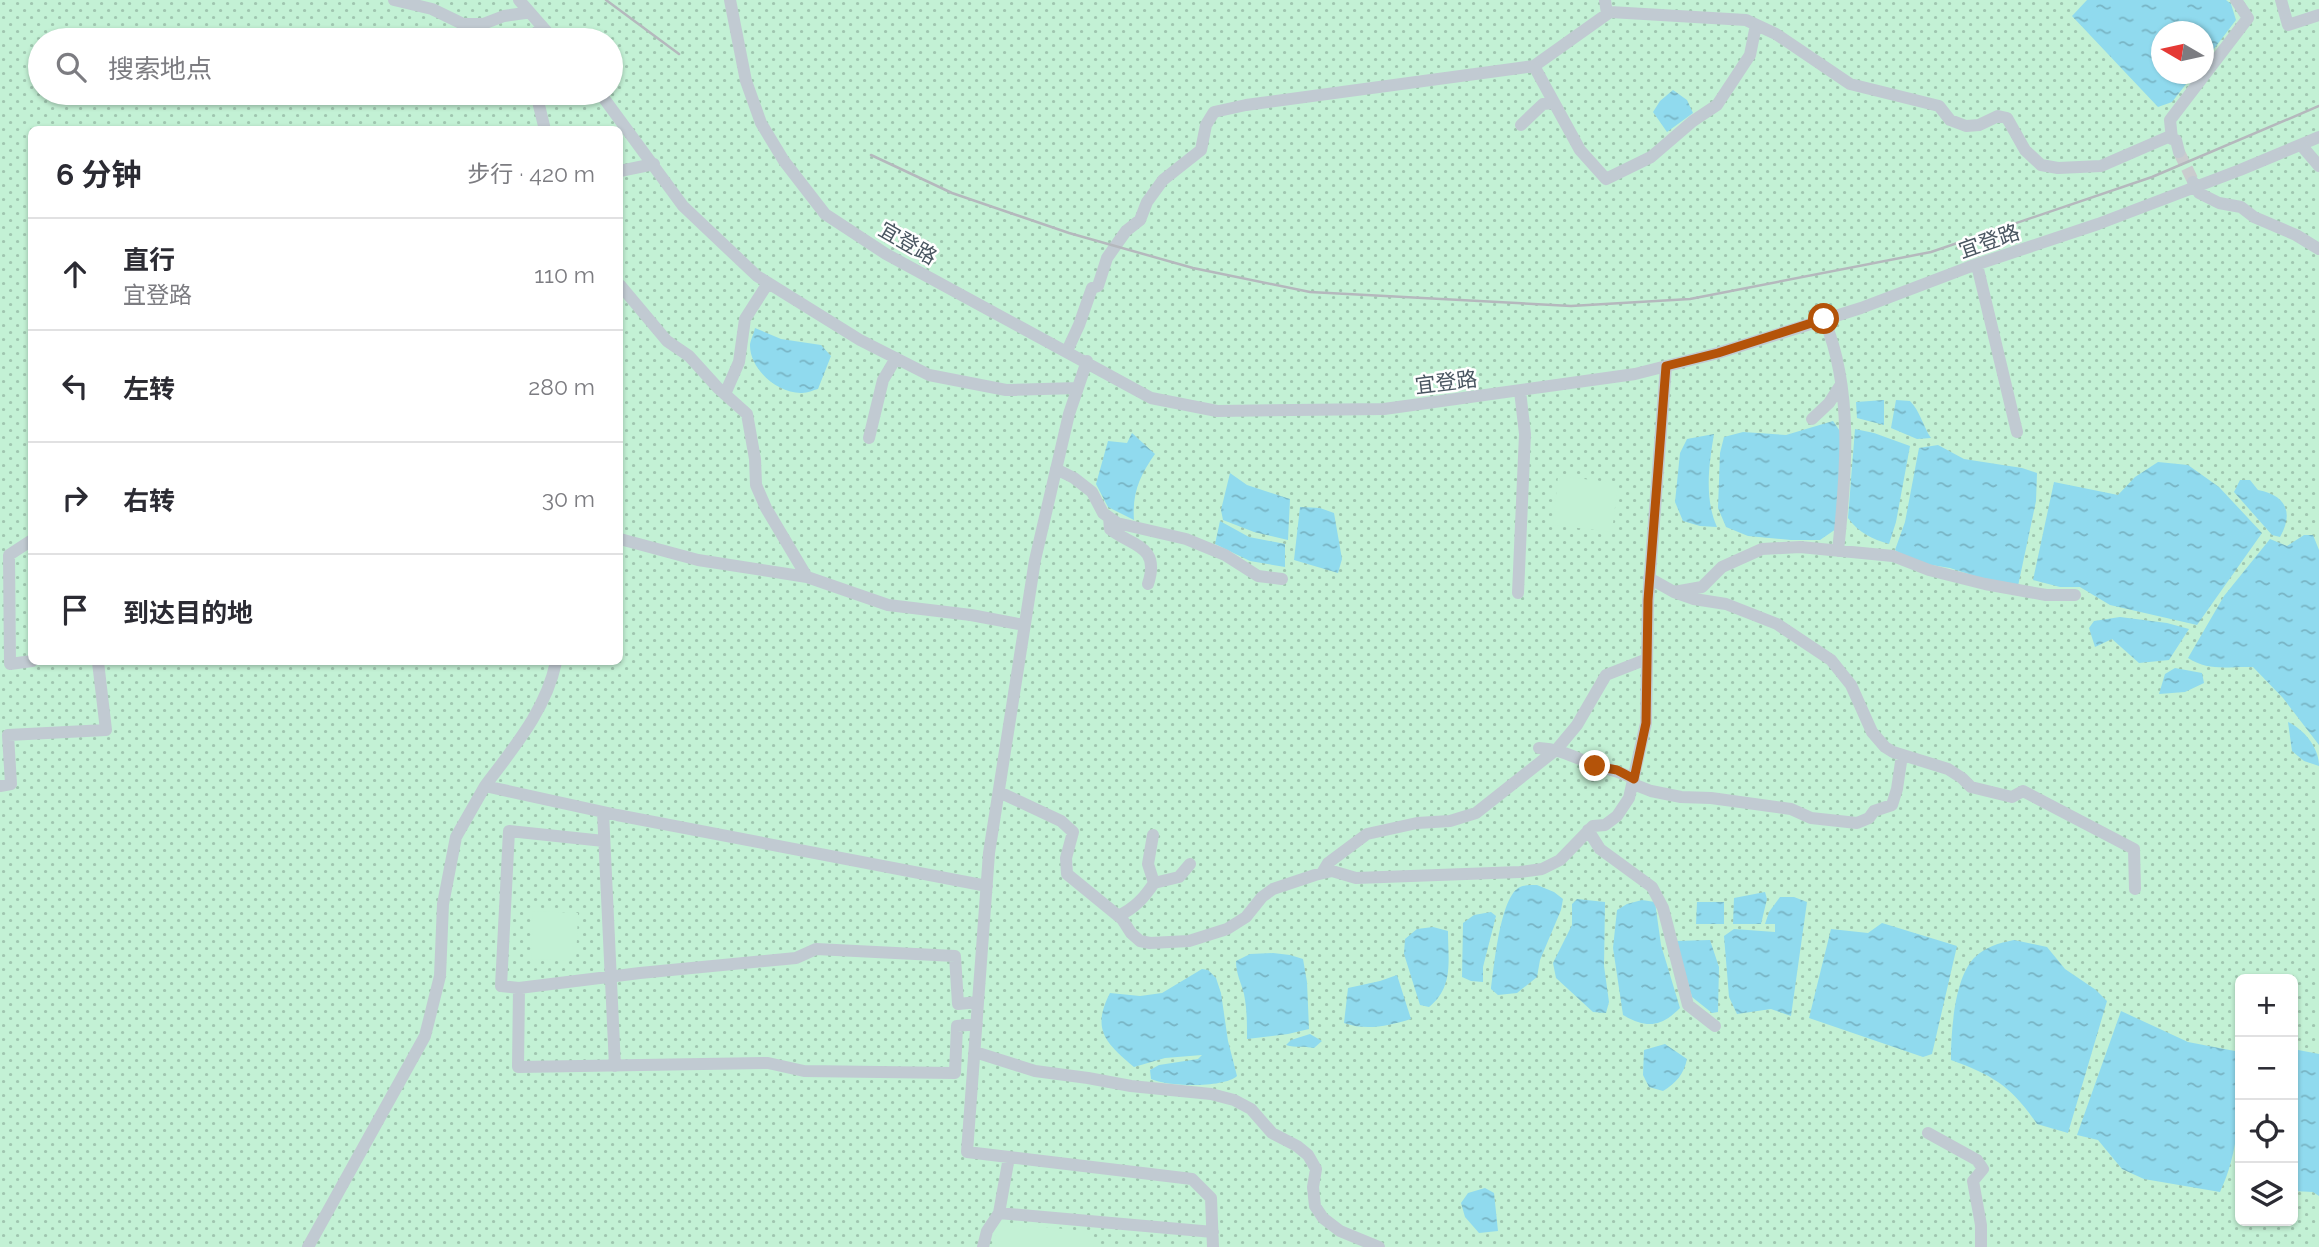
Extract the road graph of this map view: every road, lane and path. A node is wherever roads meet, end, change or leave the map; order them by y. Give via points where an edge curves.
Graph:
1 (394, 0) edge
2 (730, 0) edge
3 (1605, 0) edge
4 (2236, 0) edge
5 (2281, 0) edge
6 (522, 6) edge
7 (1607, 14) junction
8 (2319, 15) edge
9 (1756, 25) junction
10 (542, 26) edge
11 (1534, 66) junction
12 (1554, 103) junction
13 (539, 105) edge
14 (609, 105) edge
15 (1521, 125) dead end
16 (544, 126) edge
17 (2319, 137) edge
18 (2172, 138) junction
19 (2301, 145) junction
20 (2179, 152) tunnel mouth
21 (654, 164) junction
22 (2319, 166) edge
23 (623, 170) edge
24 (2194, 184) junction
25 (2319, 249) edge
26 (1977, 265) junction
27 (768, 283) junction
28 (623, 289) edge
29 (1824, 319) junction
30 (1067, 351) junction
31 (896, 358) junction
32 (1087, 361) junction
33 (1666, 366) junction
34 (1840, 386) junction
35 (1078, 388) junction
36 (1521, 391) junction
37 (725, 394) junction
38 (1812, 419) dead end
39 (2017, 432) dead end
40 (869, 438) dead end
41 (1056, 469) junction
42 (1109, 517) junction
43 (623, 540) edge
44 (28, 543) edge
45 (1838, 551) junction
46 (807, 577) junction
47 (1649, 578) junction
48 (1282, 579) dead end
49 (1148, 584) dead end
50 (1674, 592) junction
51 (1518, 593) dead end
52 (2075, 595) dead end
53 (1024, 625) junction
54 (1647, 659) junction
55 (28, 662) edge
56 (98, 665) edge
57 (555, 665) edge
58 (1539, 748) dead end
59 (1556, 749) junction
60 (1902, 755) junction
61 (1634, 781) junction
62 (0, 786) edge
63 (485, 786) junction
64 (999, 792) junction
65 (603, 813) junction
66 (1588, 830) junction
67 (1153, 835) dead end
68 (604, 841) junction
69 (1191, 864) dead end
70 (1322, 873) junction
71 (1154, 883) junction
72 (987, 886) junction
73 (2135, 889) dead end
74 (1118, 916) junction
75 (611, 977) junction
76 (519, 988) junction
77 (978, 1002) junction
78 (958, 1004) junction
79 (977, 1024) junction
80 (957, 1026) junction
81 (1715, 1026) dead end
82 (975, 1052) junction
83 (615, 1066) junction
84 (1928, 1133) dead end
85 (1009, 1157) junction
86 (999, 1213) junction
87 (1213, 1233) junction
88 (308, 1247) edge
89 (983, 1247) edge
90 (1213, 1247) edge
91 (1379, 1247) edge
92 (1980, 1247) edge

1 - 6 street via 432,9 463,24 483,24
2 - 30 street, 宜登路 via 746,81 761,123 825,214 886,254
3 - 7 street
4 - 18 street via 2248,18 2170,120
5 - 8 street via 2288,25
6 - 10 street
7 - 9 street via 1746,20
7 - 11 street
9 - 12 street via 1750,55 1717,105 1651,158 1606,179 1580,150
9 - 18 street via 1850,84 1939,106 1950,120 1966,126 1998,116 2007,118 2025,150 2041,165 2101,166
11 - 12 street
11 - 30 street via 1214,112 1201,149 1163,180 1140,220 1107,258
12 - 15 street via 1543,104
13 - 16 street
14 - 21 street
17 - 19 street, 宜登路
18 - 20 street
19 - 22 street
19 - 24 street, 宜登路
21 - 23 street
21 - 27 street via 683,206
24 - 25 street via 2199,193 2219,203 2241,206
24 - 26 street, 宜登路
26 - 29 street, 宜登路
26 - 39 street
27 - 31 street
27 - 37 street via 745,319 739,362
28 - 37 street via 667,341 689,356
29 - 33 street, 宜登路
29 - 34 street via 1836,348
30 - 32 street, 宜登路
31 - 35 street via 929,375 1006,390
31 - 40 street via 883,380
32 - 35 street
32 - 36 street, 宜登路 via 1151,398 1217,411 1384,409
33 - 36 street, 宜登路
33 - 47 street
34 - 38 street
34 - 45 street via 1846,476
35 - 41 street
36 - 51 street via 1525,434
37 - 46 street via 747,414 756,485
41 - 42 street via 1091,492
41 - 53 street
42 - 48 street via 1117,523 1186,539 1258,576
42 - 49 street via 1110,529 1140,545 1149,558 1152,572
43 - 46 street via 698,560
44 - 55 street via 9,555 10,664
45 - 50 street via 1762,549 1721,567 1702,586
45 - 52 street via 1893,556 1985,584
46 - 53 street via 888,605
47 - 50 street
47 - 54 street
50 - 60 street via 1726,604 1777,624 1831,660 1852,685 1872,732 1885,747
53 - 64 street
54 - 59 street via 1606,675 1577,725
54 - 61 street via 1646,723
56 - 62 street via 106,730 8,735 11,783
57 - 63 street via 534,721
58 - 59 street
59 - 61 street via 1617,770
59 - 70 street via 1476,813 1367,834 1328,863
60 - 61 street via 1892,805 1857,822 1811,818 1791,808 1681,797 1651,791
60 - 73 street via 1948,769 1971,787 2012,797 2023,791 2134,849
61 - 66 street via 1617,816
63 - 65 street
63 - 88 street via 456,837 443,904 440,976 425,1036
64 - 72 street
64 - 74 street via 1061,821 1073,832 1067,874
65 - 68 street
65 - 72 street
66 - 70 street via 1560,860 1542,869 1356,878
66 - 81 street via 1600,849 1652,887 1663,908 1688,1006
67 - 71 street via 1149,864
68 - 75 street
68 - 76 street via 509,831 501,986
69 - 71 street via 1179,877
70 - 74 street via 1273,889 1227,929 1189,941 1140,941
71 - 74 street via 1144,898
72 - 77 street
75 - 76 street
75 - 78 street via 796,958 816,949 956,956
75 - 83 street
76 - 83 street via 517,1067
77 - 78 street
77 - 79 street
78 - 80 street
79 - 80 street
79 - 82 street
80 - 83 street via 955,1073 804,1071 768,1063
82 - 85 street via 967,1152
82 - 91 street via 1035,1071 1234,1100 1308,1156 1315,1169 1315,1206 1323,1218 1340,1231
84 - 92 street via 1977,1160 1983,1169 1973,1181
85 - 86 street
85 - 87 street via 1192,1179 1211,1198
86 - 87 street
86 - 89 street
87 - 90 street

